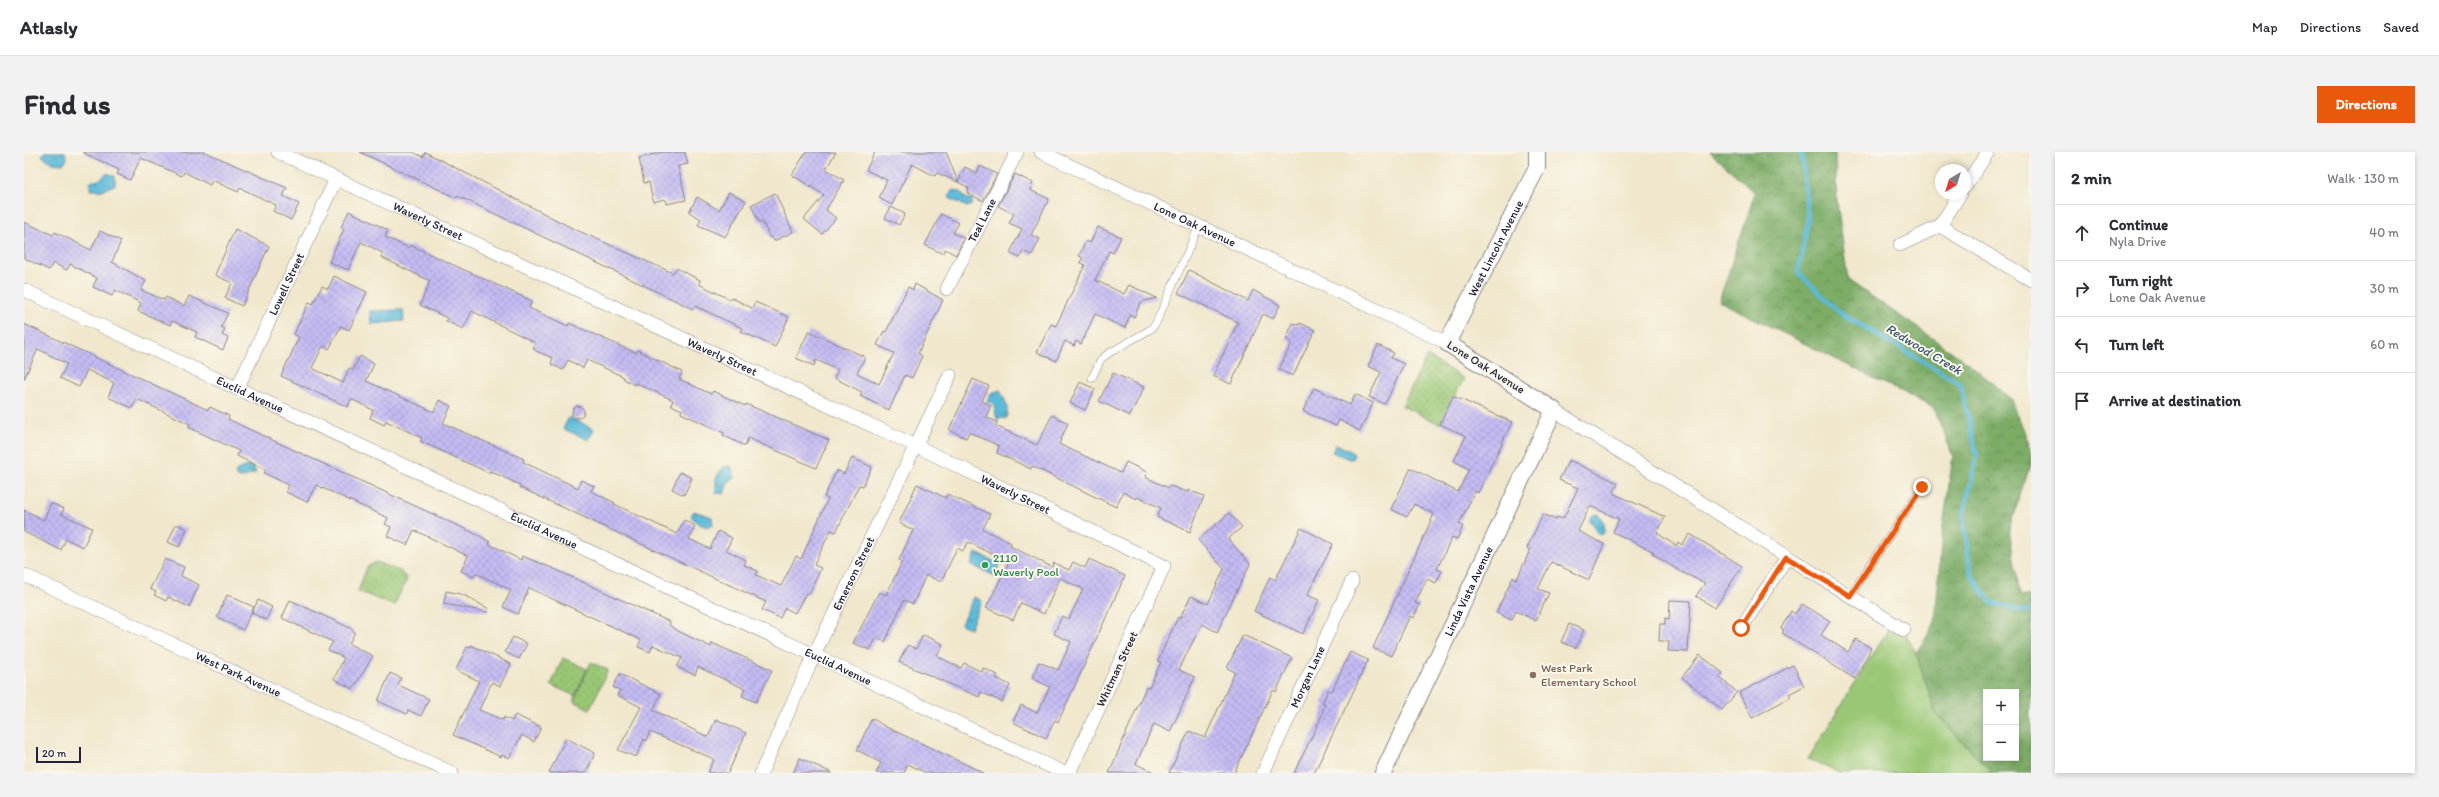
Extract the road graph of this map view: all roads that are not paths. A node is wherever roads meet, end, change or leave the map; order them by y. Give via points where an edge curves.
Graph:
1 (278, 152) edge
2 (1016, 152) edge
3 (1041, 152) edge
4 (1537, 152) edge
5 (1986, 153) edge
6 (1971, 177) edge
7 (336, 179) junction
8 (1956, 200) edge
9 (1199, 226) junction
10 (1940, 226) junction
11 (1900, 245) dead end
12 (2031, 280) edge
13 (947, 289) dead end
14 (24, 290) edge
15 (1447, 343) junction
16 (950, 375) dead end
17 (1092, 378) dead end
18 (237, 389) junction
19 (1554, 410) junction
20 (914, 445) junction
21 (1922, 487) dead end
22 (1786, 557) junction
23 (1164, 566) joint
24 (24, 576) edge
25 (1352, 581) dead end
26 (1850, 596) junction
27 (1741, 628) dead end
28 (1904, 630) dead end
29 (814, 655) junction
30 (452, 773) edge
31 (761, 773) edge
32 (1064, 773) edge
33 (1069, 773) edge
34 (1263, 773) edge
35 (1383, 773) edge

1 - 7 street, Waverly Street
2 - 13 street, Teal Lane
3 - 9 street, Lone Oak Avenue
4 - 15 street, West Lincoln Avenue via 1537,168
5 - 6 street
7 - 18 street, Lowell Street
7 - 20 street, Waverly Street
8 - 10 street
9 - 15 street, Lone Oak Avenue
9 - 17 lane via 1156,323 1151,329 1109,353 1101,360
10 - 11 street
10 - 12 street
14 - 18 street, Euclid Avenue
15 - 19 street, Lone Oak Avenue
16 - 20 street, Emerson Street
18 - 29 street, Euclid Avenue
19 - 22 street, Lone Oak Avenue
19 - 35 street, Linda Vista Avenue
20 - 23 street, Waverly Street
20 - 29 street, Emerson Street
21 - 26 lane
22 - 26 street, Lone Oak Avenue
22 - 27 street
23 - 33 street, Whitman Street
24 - 30 street, West Park Avenue
25 - 34 street, Morgan Lane
26 - 28 street, Lone Oak Avenue
29 - 31 street, Emerson Street
29 - 32 street, Euclid Avenue

